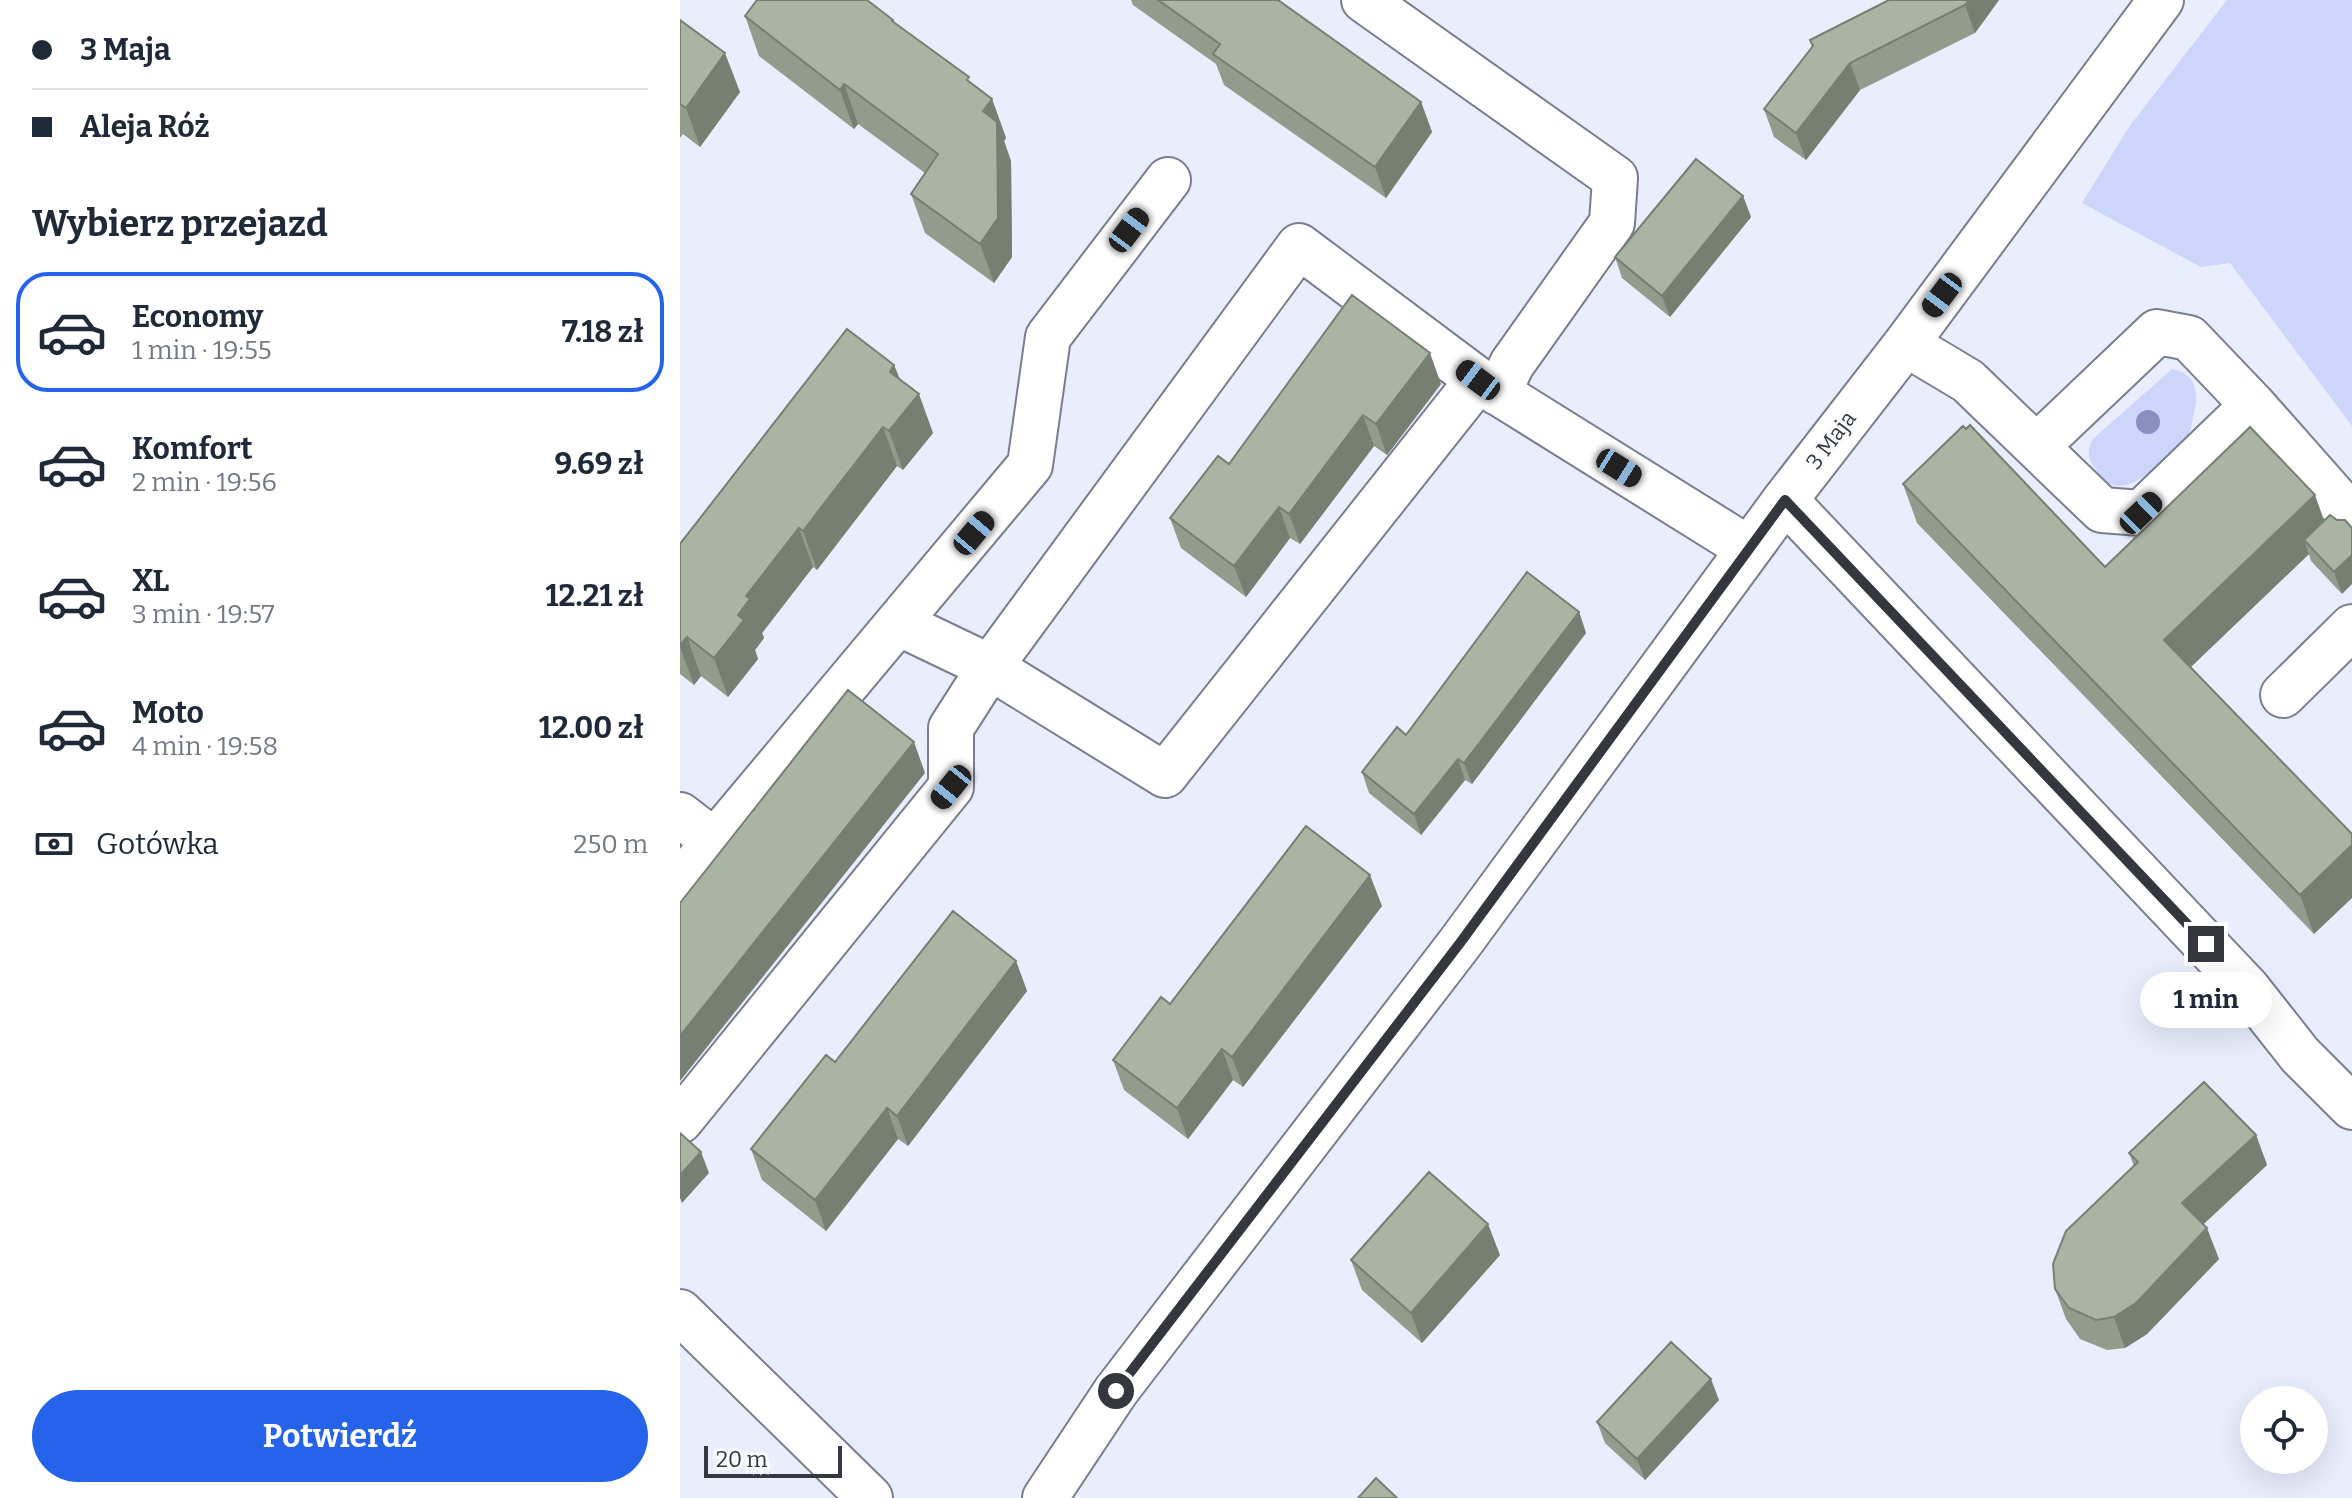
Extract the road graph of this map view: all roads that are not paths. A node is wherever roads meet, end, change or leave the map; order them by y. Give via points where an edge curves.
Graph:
1 (1364, 0) edge
2 (2161, 0) edge
3 (1168, 180) dead end
4 (1906, 344) junction
5 (1488, 387) junction
6 (2253, 405) junction
7 (2037, 446) junction
8 (1785, 500) junction
9 (2352, 517) edge
10 (1749, 549) junction
11 (898, 623) junction
12 (2352, 627) edge
13 (990, 667) junction
14 (2283, 695) dead end
15 (680, 815) edge
16 (715, 842) junction
17 (680, 883) edge
18 (2352, 1107) edge
19 (680, 1121) edge
20 (680, 1312) edge
21 (870, 1498) edge
22 (1045, 1498) edge

1 - 5 street via 1615,178 1612,223 1512,364
2 - 4 street, 3 Maja
3 - 11 street via 1048,337 1030,465
4 - 7 street via 1968,381
4 - 8 street, 3 Maja
5 - 10 street
5 - 13 street via 1165,775
5 - 13 street via 1299,246
6 - 7 street via 2141,513 2102,510
6 - 7 street via 2189,338 2157,332
6 - 9 street
8 - 10 street, 3 Maja
8 - 18 street via 2248,989 2300,1055
10 - 22 street, 3 Maja via 1460,943 1116,1391
11 - 13 street
11 - 16 street
12 - 14 street
13 - 19 street via 951,728 951,787
15 - 16 street
16 - 17 street
20 - 21 street

